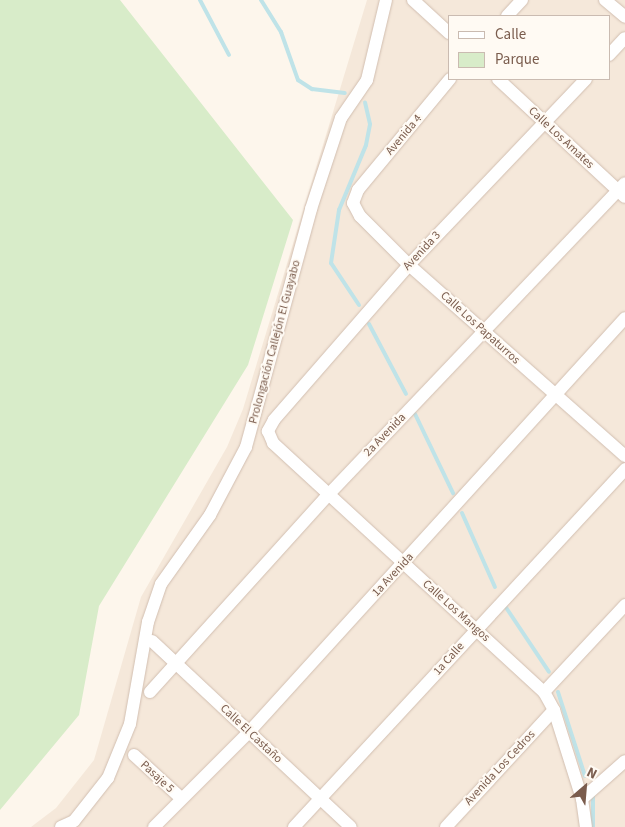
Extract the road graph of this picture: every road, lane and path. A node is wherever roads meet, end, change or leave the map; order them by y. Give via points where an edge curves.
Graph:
1 (386, 0) edge
2 (413, 0) edge
3 (522, 0) edge
4 (611, 2) edge
5 (508, 15) edge
6 (625, 17) edge
7 (448, 32) edge
8 (625, 38) edge
9 (610, 54) edge
10 (449, 80) edge
11 (499, 80) edge
12 (585, 80) edge
13 (544, 122) junction
14 (358, 190) joint
15 (623, 190) edge
16 (409, 265) junction
17 (625, 318) edge
18 (485, 332) junction
19 (557, 396) junction
20 (268, 431) joint
21 (625, 456) edge
22 (625, 469) edge
23 (329, 494) junction
24 (404, 563) junction
25 (625, 605) edge
26 (476, 629) junction
27 (152, 641) dead end
28 (176, 663) junction
29 (150, 692) dead end
30 (544, 692) junction
31 (554, 710) junction
32 (249, 732) junction
33 (134, 755) dead end
34 (624, 764) edge
35 (181, 798) junction
36 (321, 799) junction
37 (582, 799) junction
38 (77, 824) edge
39 (585, 826) edge
40 (61, 827) edge
41 (154, 827) edge
42 (294, 827) edge
43 (351, 827) edge
44 (446, 827) edge

1 - 38 street, Prolongación Callejón El Guayabo via 367,80 341,118 311,209 246,447 210,515 161,584 148,622 130,724 108,778
2 - 7 street
3 - 5 street
4 - 6 street
8 - 9 street
10 - 14 street, Avenida 4
11 - 13 street, Calle Los Amates
12 - 13 street, Avenida 3
13 - 15 street, Calle Los Amates
13 - 16 street, Avenida 3
14 - 16 street, Calle Los Papaturros via 352,203 360,216
15 - 18 street, 2a Avenida
16 - 18 street, Calle Los Papaturros
16 - 20 street, Avenida 3 via 274,420
17 - 19 street, 1a Avenida
18 - 19 street, Calle Los Papaturros
18 - 23 street, 2a Avenida
19 - 21 street, Calle Los Papaturros
19 - 24 street, 1a Avenida
20 - 23 street, Calle Los Mangos via 273,443
22 - 26 street, 1a Calle
23 - 24 street, Calle Los Mangos
23 - 28 street, 2a Avenida
24 - 26 street, Calle Los Mangos
24 - 32 street, 1a Avenida
25 - 30 street
26 - 30 street, Calle Los Mangos
26 - 36 street, 1a Calle
27 - 28 street, Calle El Castaño
28 - 29 street, 2a Avenida
28 - 32 street, Calle El Castaño
30 - 31 street, Calle Los Mangos
31 - 37 street, Calle Los Mangos
31 - 44 street, Avenida Los Cedros
32 - 35 street, 1a Avenida
32 - 36 street, Calle El Castaño
33 - 35 street, Pasaje 5
34 - 37 street
35 - 41 street, 1a Avenida
36 - 42 street, 1a Calle
36 - 43 street, Calle El Castaño
37 - 39 street, Calle Los Mangos
38 - 40 street, Prolongación Callejón El Guayabo

